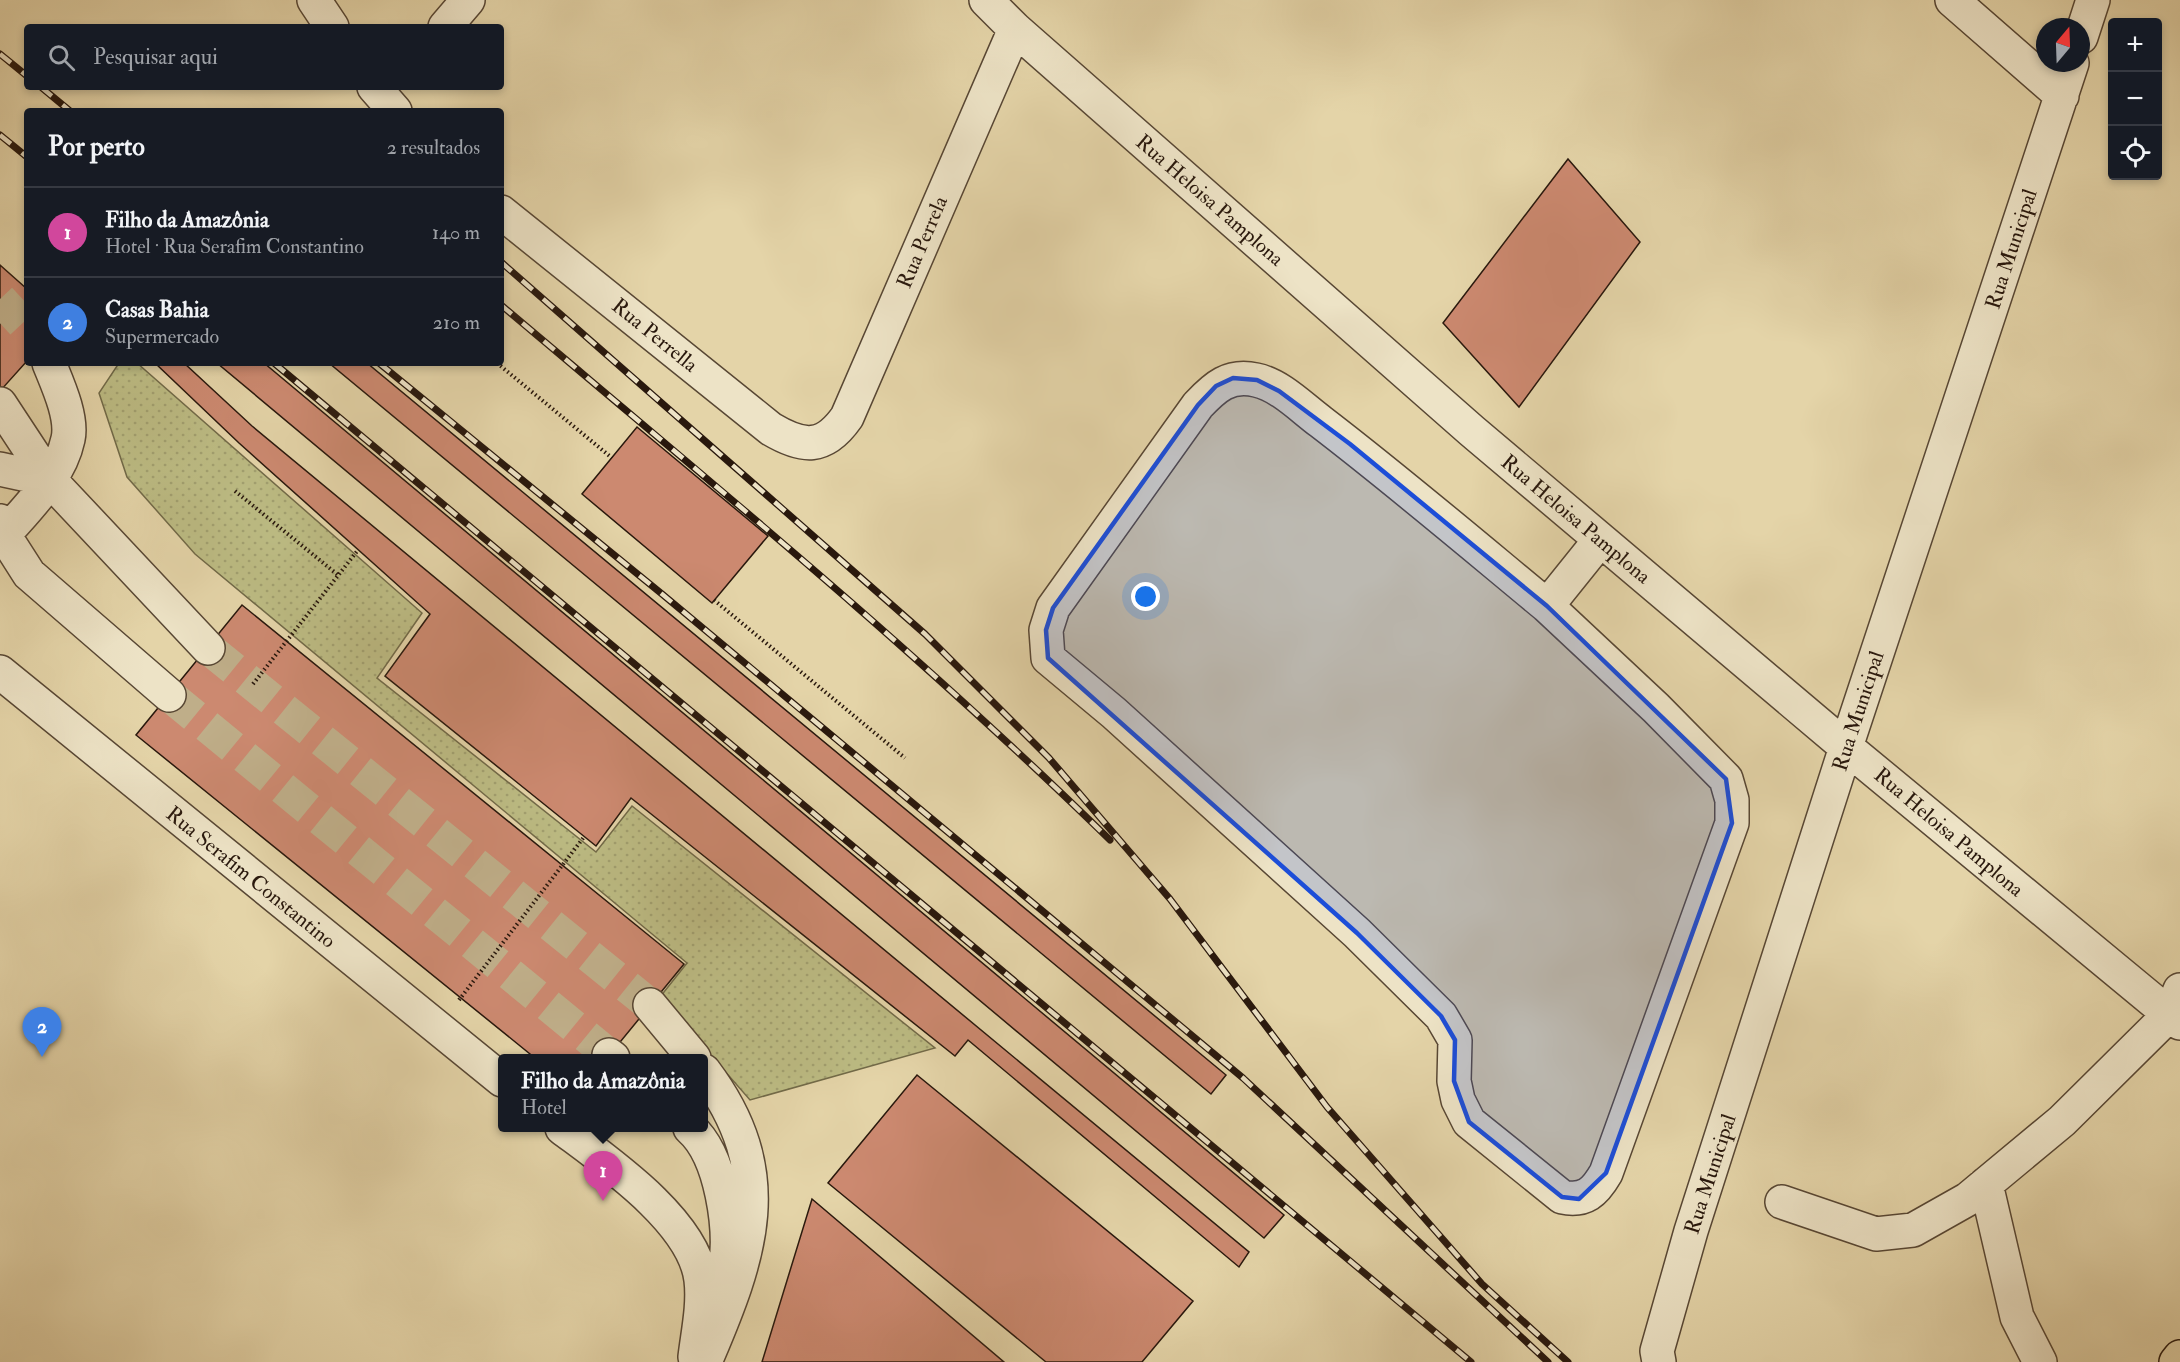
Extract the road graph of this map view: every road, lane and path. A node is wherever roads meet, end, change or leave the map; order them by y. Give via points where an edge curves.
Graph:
1 (314, 0) edge
2 (468, 0) edge
3 (986, 0) edge
4 (1952, 0) edge
5 (2093, 0) edge
6 (2087, 18) edge
7 (330, 24) edge
8 (448, 24) edge
9 (1015, 29) junction
10 (2069, 72) edge
11 (2062, 96) junction
12 (504, 214) edge
13 (50, 366) edge
14 (501, 366) edge
15 (0, 404) edge
16 (815, 443) joint
17 (612, 458) dead end
18 (0, 469) edge
19 (50, 480) junction
20 (236, 491) dead end
21 (1, 530) edge
22 (1600, 540) junction
23 (358, 550) dead end
24 (338, 575) junction
25 (714, 600) dead end
26 (1547, 606) junction
27 (208, 648) tunnel mouth
28 (0, 672) edge
29 (253, 684) dead end
30 (169, 695) tunnel mouth
31 (1846, 747) junction
32 (905, 758) dead end
33 (584, 837) dead end
34 (464, 994) dead end
35 (650, 1005) tunnel mouth
36 (2177, 1009) edge
37 (690, 1054) edge
38 (708, 1076) edge
39 (498, 1077) edge
40 (567, 1132) edge
41 (693, 1132) edge
42 (1986, 1184) junction
43 (1782, 1202) dead end
44 (671, 1220) junction
45 (739, 1222) junction
46 (2180, 1357) edge
47 (694, 1362) edge
48 (703, 1362) edge
49 (1659, 1362) edge
50 (2040, 1362) edge
51 (2176, 1362) edge

1 - 7 street
2 - 8 street
3 - 9 street, Rua Heloisa Pamplona
4 - 11 street
5 - 6 street
9 - 16 street, Rua Perrela via 847,417 838,429
9 - 22 street, Rua Heloisa Pamplona
10 - 11 street, Rua Municipal
11 - 31 street, Rua Municipal
12 - 16 street, Rua Perrella via 771,429 802,444
13 - 19 street via 64,398 69,438
14 - 17 path
15 - 19 street
18 - 19 street
19 - 21 street
19 - 27 street
20 - 24 path
21 - 30 street via 29,574
22 - 26 street
22 - 31 street, Rua Heloisa Pamplona
23 - 24 path
24 - 29 path
25 - 32 path
26 - 26 street via 1726,779 1732,800 1732,823 1606,1173 1590,1194 1579,1199 1562,1197 1469,1122 1454,1081 1455,1040 1441,1016 1340,918 1048,658 1046,630 1053,608 1198,405 1216,386 1233,378 1257,380 1279,391 1350,444
28 - 39 street, Rua Serafim Constantino
31 - 36 street, Rua Heloisa Pamplona
31 - 49 street, Rua Municipal via 1691,1231 1657,1352
33 - 34 path
35 - 37 street
36 - 42 street via 2062,1121
38 - 45 street via 740,1134 752,1178
40 - 44 street via 622,1174
41 - 45 street via 708,1153
42 - 43 street via 1968,1199 1913,1230 1876,1234
42 - 50 street via 2017,1317
44 - 45 street via 702,1227
44 - 47 street via 693,1255 701,1277
45 - 48 street
46 - 51 main road

